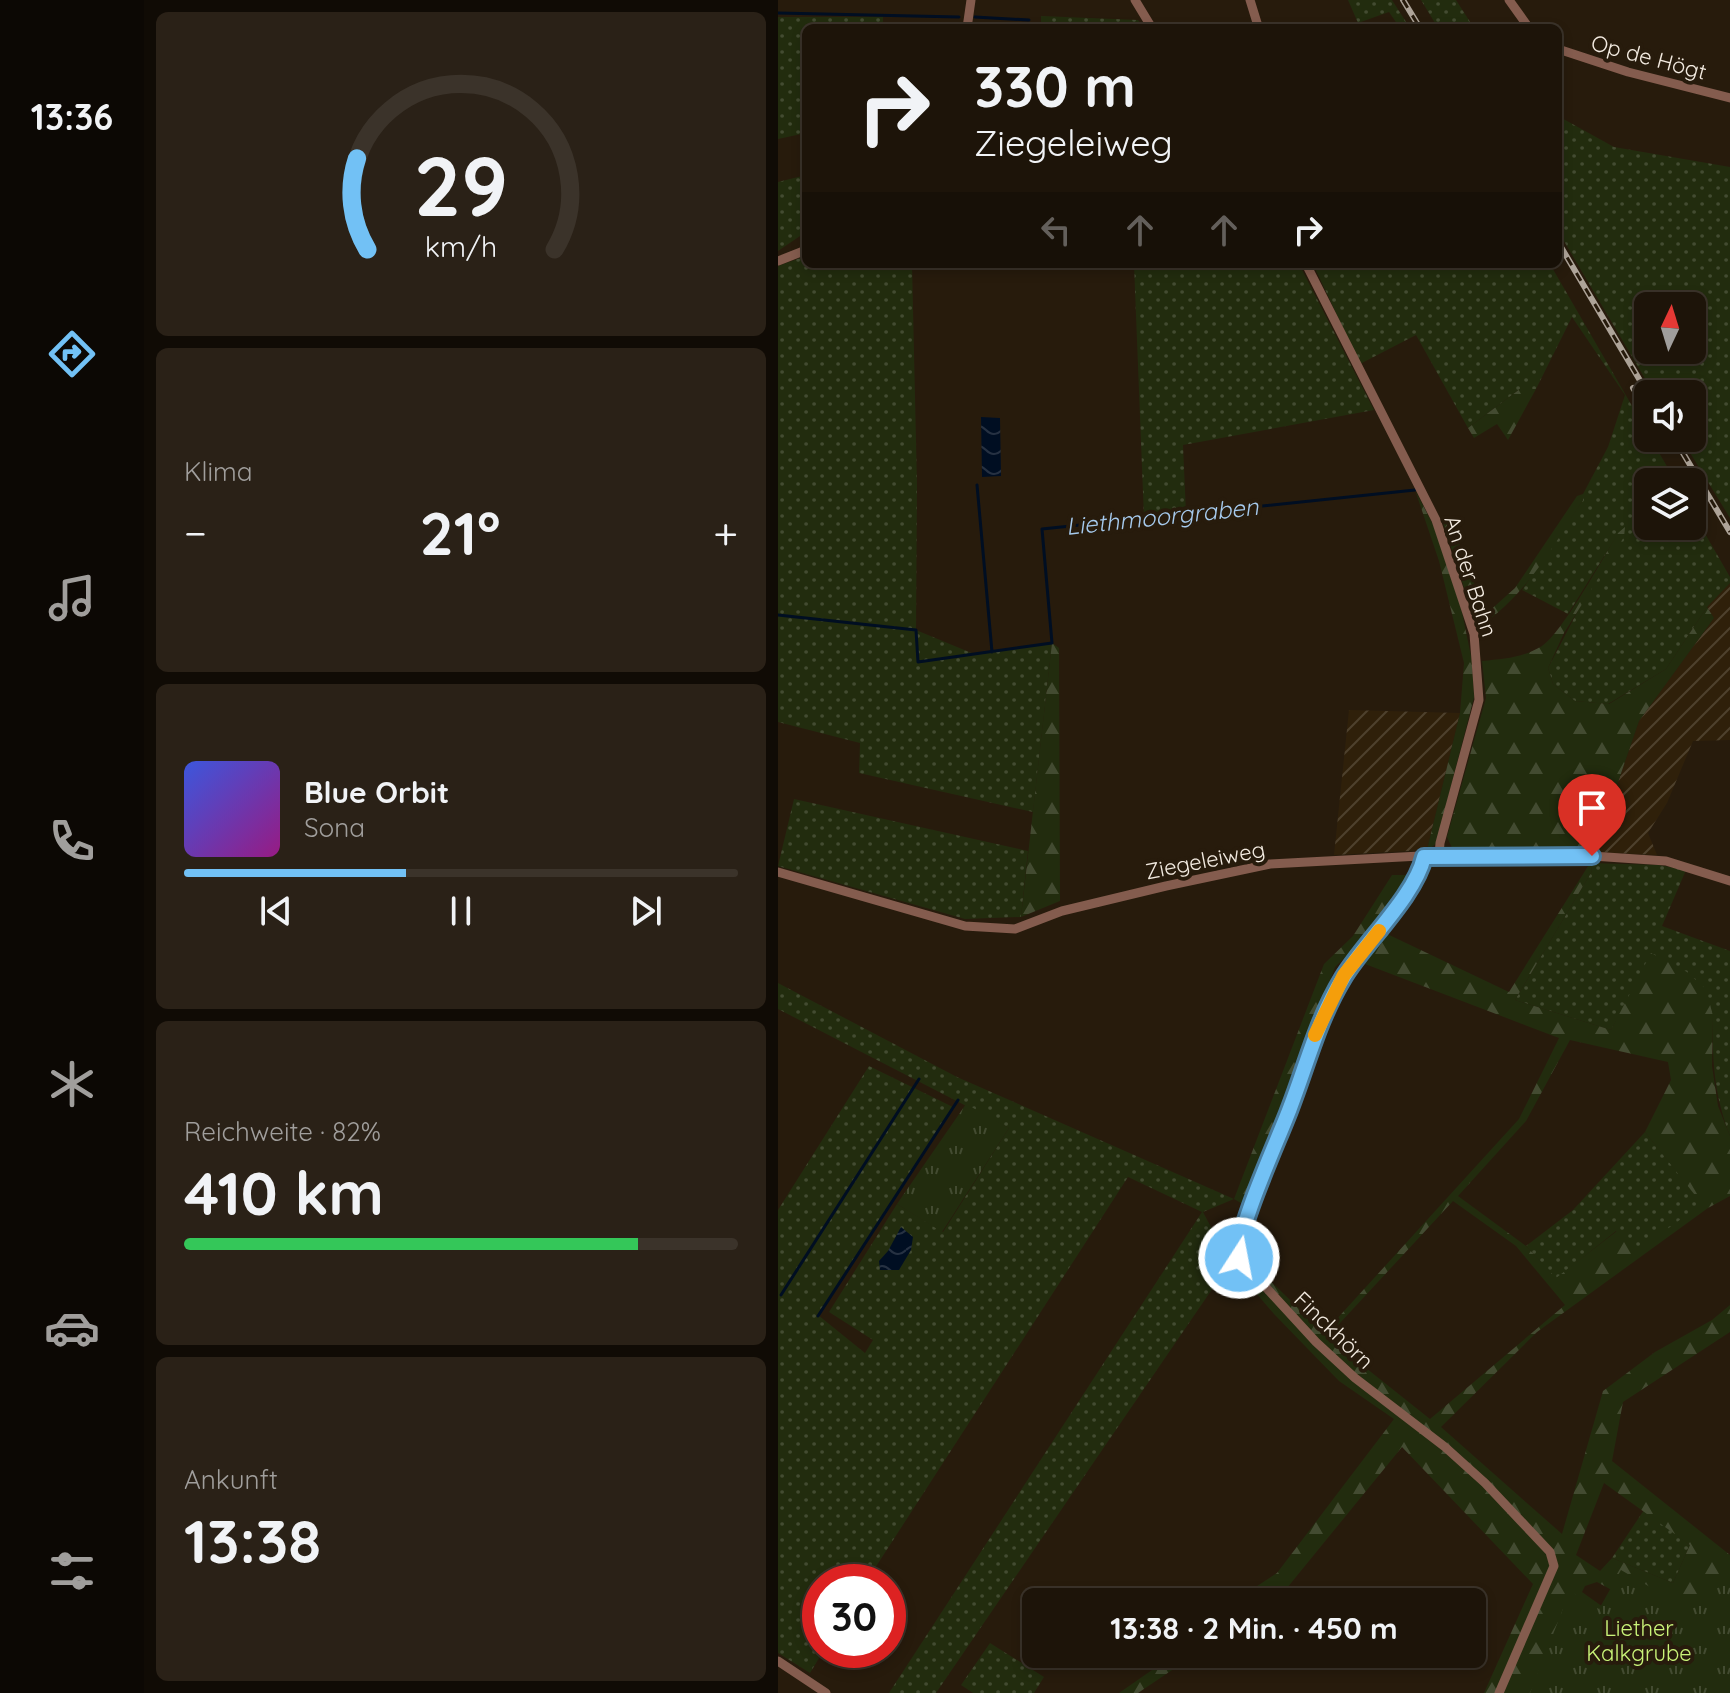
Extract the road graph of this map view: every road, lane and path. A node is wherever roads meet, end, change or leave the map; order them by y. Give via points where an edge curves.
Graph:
1 (971, 0) edge
2 (1135, 0) edge
3 (1250, 0) edge
4 (1509, 0) edge
5 (968, 24) edge
6 (1150, 24) edge
7 (1257, 24) edge
8 (1526, 24) edge
9 (1562, 50) edge
10 (1730, 98) edge
11 (802, 252) edge
12 (778, 261) edge
13 (1308, 268) edge
14 (1439, 855) junction
15 (1424, 857) junction
16 (778, 872) edge
17 (1730, 881) edge
18 (778, 1661) edge
19 (826, 1693) edge
20 (1499, 1693) edge

1 - 5 street
2 - 6 street
3 - 7 street
4 - 8 street
9 - 10 street, Op de Högt
11 - 12 street
13 - 14 street, An der Bahn via 1436,520 1474,634 1479,700
14 - 15 street, Ziegeleiweg
14 - 17 street, Ziegeleiweg via 1652,859
15 - 16 street, Ziegeleiweg via 1270,864 1062,911 1015,929 965,926
15 - 20 street, Finckhörn via 1418,874 1344,975 1319,1022 1238,1248 1239,1258 1316,1342 1445,1447 1550,1552 1554,1566
18 - 19 street

